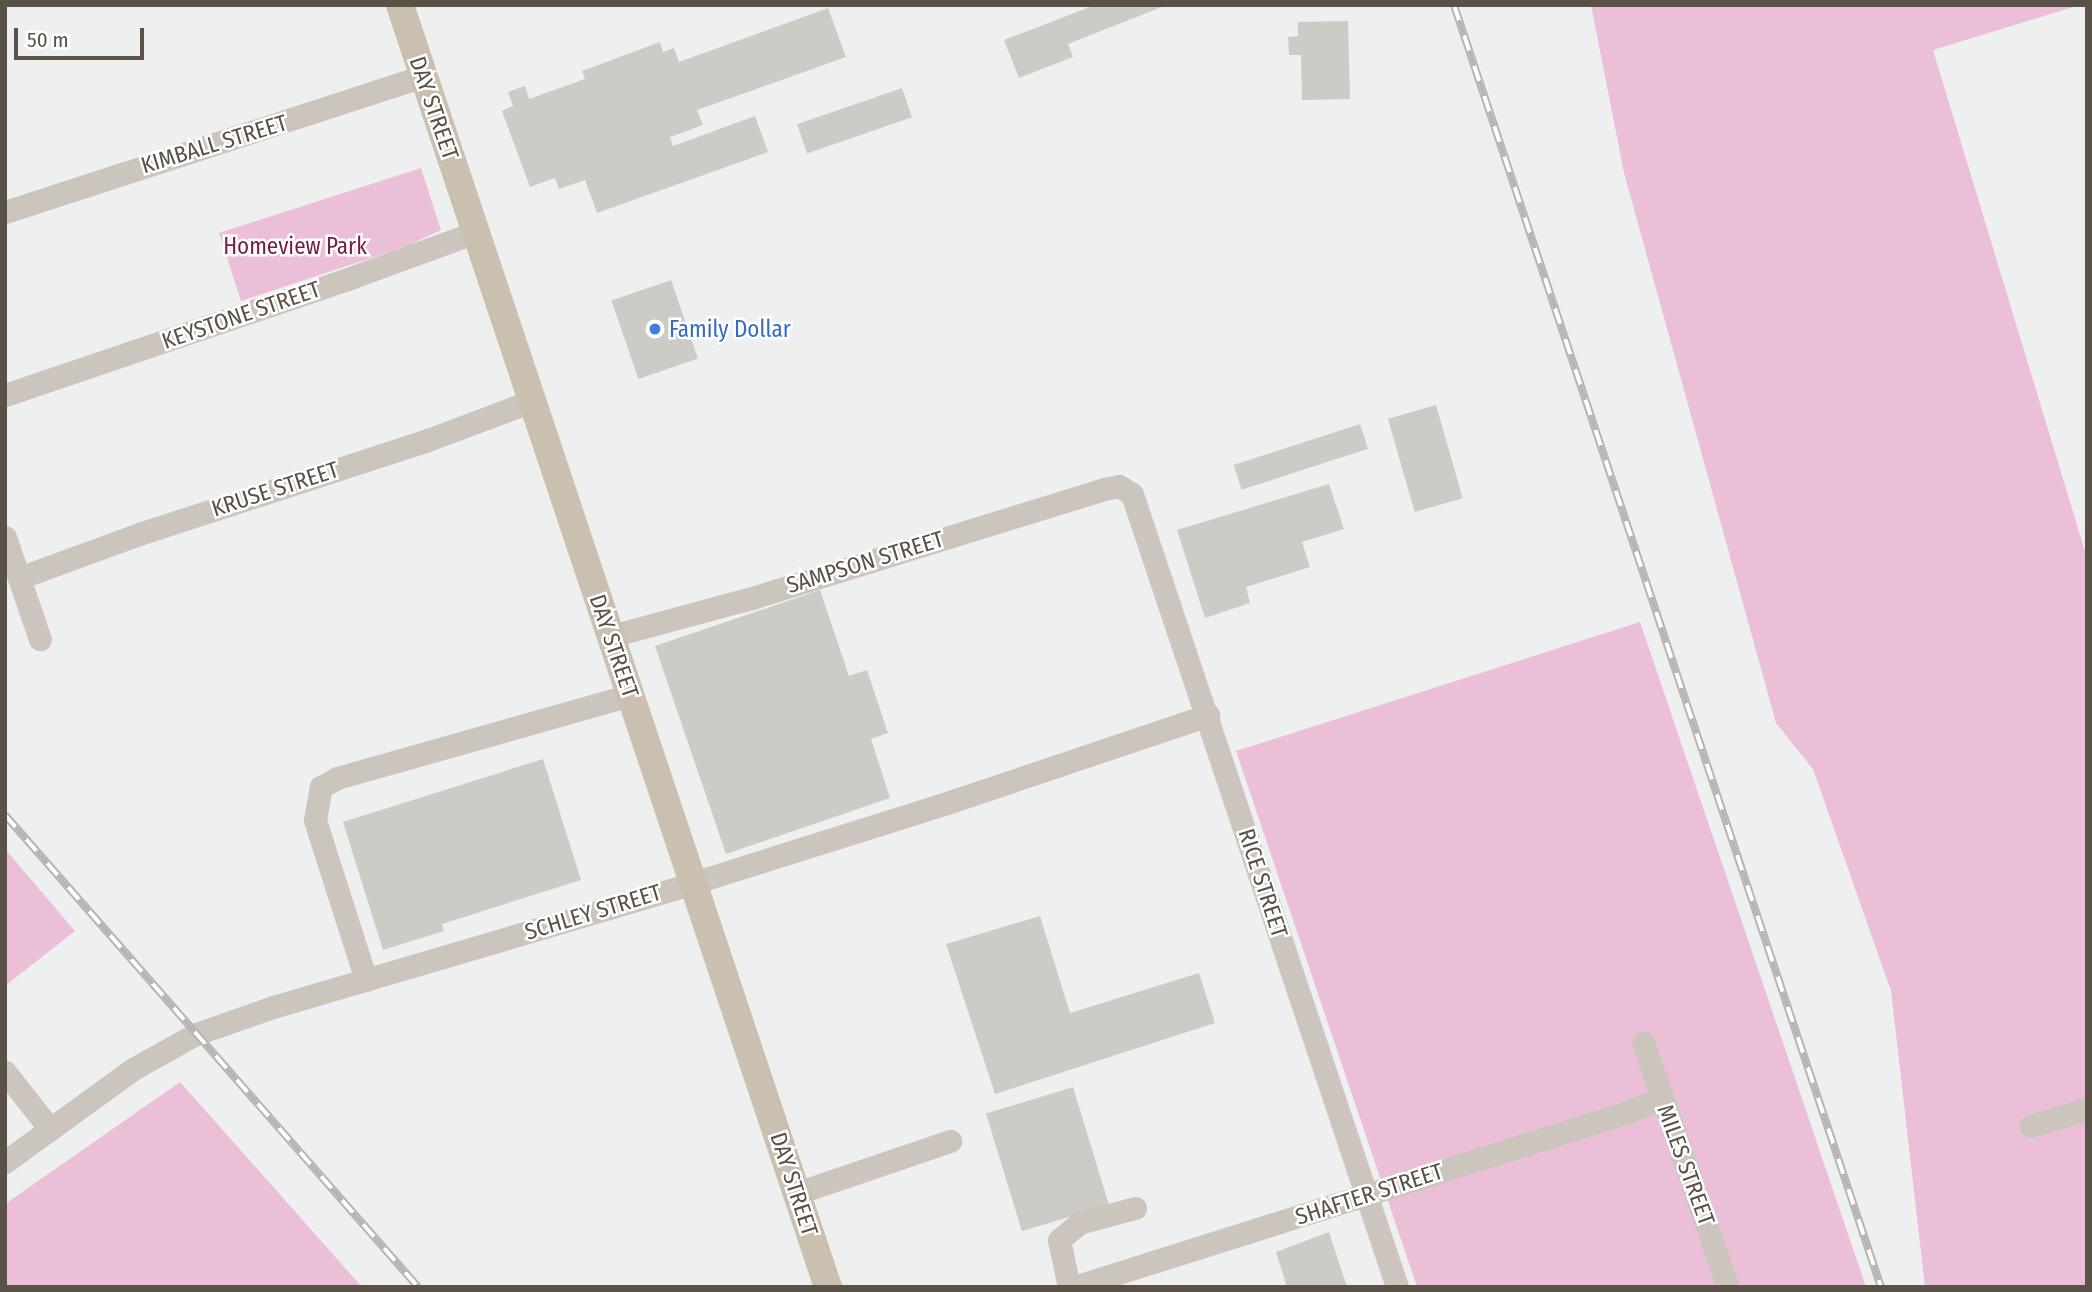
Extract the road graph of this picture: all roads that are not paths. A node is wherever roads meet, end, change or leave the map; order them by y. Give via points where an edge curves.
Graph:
1 (400, 5) edge
2 (424, 76) junction
3 (5, 212) edge
4 (476, 232) junction
5 (5, 395) edge
6 (532, 401) junction
7 (1119, 486) joint
8 (5, 537) edge
9 (19, 578) junction
10 (611, 636) junction
11 (40, 639) dead end
12 (631, 695) junction
13 (1208, 715) junction
14 (693, 883) junction
15 (366, 980) junction
16 (1643, 1042) dead end
17 (5, 1072) edge
18 (1662, 1098) junction
19 (2087, 1109) edge
20 (2031, 1126) dead end
21 (50, 1129) junction
22 (950, 1141) dead end
23 (5, 1163) edge
24 (797, 1193) junction
25 (1367, 1194) junction
26 (1135, 1208) dead end
27 (828, 1287) edge
28 (1072, 1287) edge
29 (1397, 1287) edge
30 (1728, 1287) edge

1 - 2 main road, DAY STREET
2 - 3 street, KIMBALL STREET
2 - 4 main road, DAY STREET
4 - 5 street, KEYSTONE STREET
4 - 6 main road, DAY STREET
6 - 9 street, KRUSE STREET
6 - 10 main road, DAY STREET
7 - 10 street, SAMPSON STREET
7 - 13 street, RICE STREET via 1132,494 1138,508
8 - 9 street
9 - 11 street
10 - 12 main road, DAY STREET
12 - 14 main road, DAY STREET
12 - 15 street via 337,778 321,787 316,820
13 - 14 street, SCHLEY STREET
13 - 25 street, RICE STREET
14 - 15 street, SCHLEY STREET
14 - 24 main road, DAY STREET
15 - 21 street, SCHLEY STREET via 196,1034 133,1069
16 - 18 street, MILES STREET
17 - 21 street
18 - 25 street, SHAFTER STREET
18 - 30 street, MILES STREET
19 - 20 street
21 - 23 street, SCHLEY STREET
22 - 24 street
24 - 27 main road, DAY STREET
25 - 28 street, SHAFTER STREET
25 - 29 street, RICE STREET
26 - 28 street via 1079,1223 1059,1240

